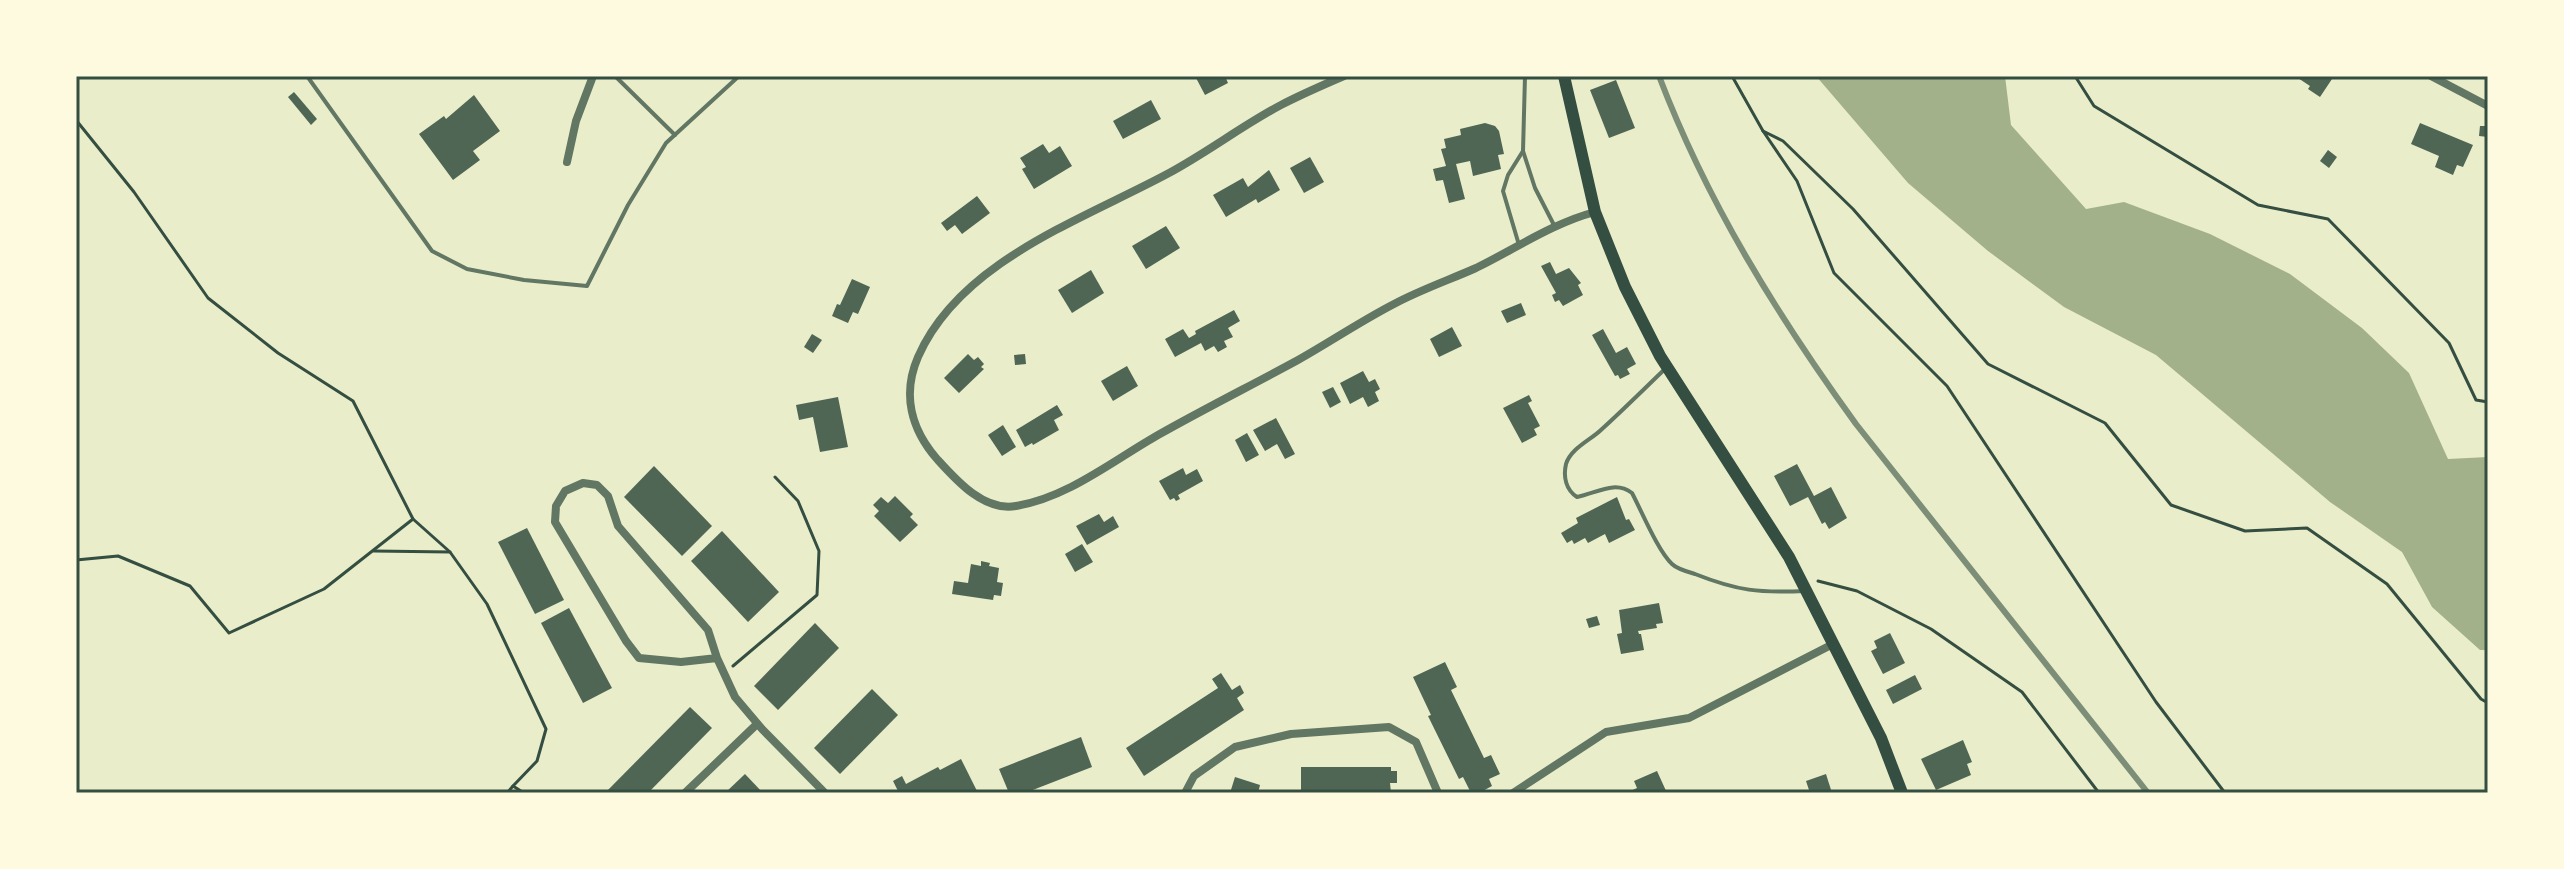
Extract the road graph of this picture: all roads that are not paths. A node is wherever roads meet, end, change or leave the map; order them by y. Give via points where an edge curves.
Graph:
1 (307, 76) edge
2 (593, 76) edge
3 (615, 76) edge
4 (739, 76) edge
5 (1344, 76) edge
6 (1525, 76) edge
7 (1564, 76) edge
8 (2431, 76) edge
9 (2488, 106) edge
10 (675, 135) junction
11 (1523, 151) junction
12 (567, 162) dead end
13 (1595, 212) junction
14 (1555, 228) junction
15 (1520, 246) junction
16 (1667, 367) junction
17 (1807, 591) junction
18 (1833, 644) junction
19 (717, 658) junction
20 (757, 724) junction
21 (685, 793) edge
22 (825, 793) edge
23 (1185, 793) edge
24 (1438, 793) edge
25 (1513, 793) edge
26 (1902, 793) edge

1 - 10 lane via 432,251 467,269 524,280 587,286 628,205
2 - 12 street
3 - 10 lane
4 - 10 lane
5 - 15 street via 1279,106 1175,170 1037,241 957,297 923,346 910,385 915,426 958,483 997,506 1044,498 1394,304
6 - 11 lane
7 - 13 main road
8 - 9 street
11 - 14 lane
11 - 15 lane via 1503,191
13 - 14 street
13 - 16 main road via 1625,287
14 - 15 street
16 - 17 main road
16 - 17 lane via 1575,450 1566,463 1569,492 1577,497 1625,488 1673,565 1682,569 1757,593
17 - 18 main road
18 - 25 street via 1689,718 1606,732
18 - 26 main road via 1881,738
19 - 19 street via 708,630 618,526 608,496 597,485 583,483 565,491 555,522 639,658
19 - 20 street via 735,697
20 - 21 street
20 - 22 street
23 - 24 street via 1194,776 1235,747 1291,734 1389,727 1416,742

